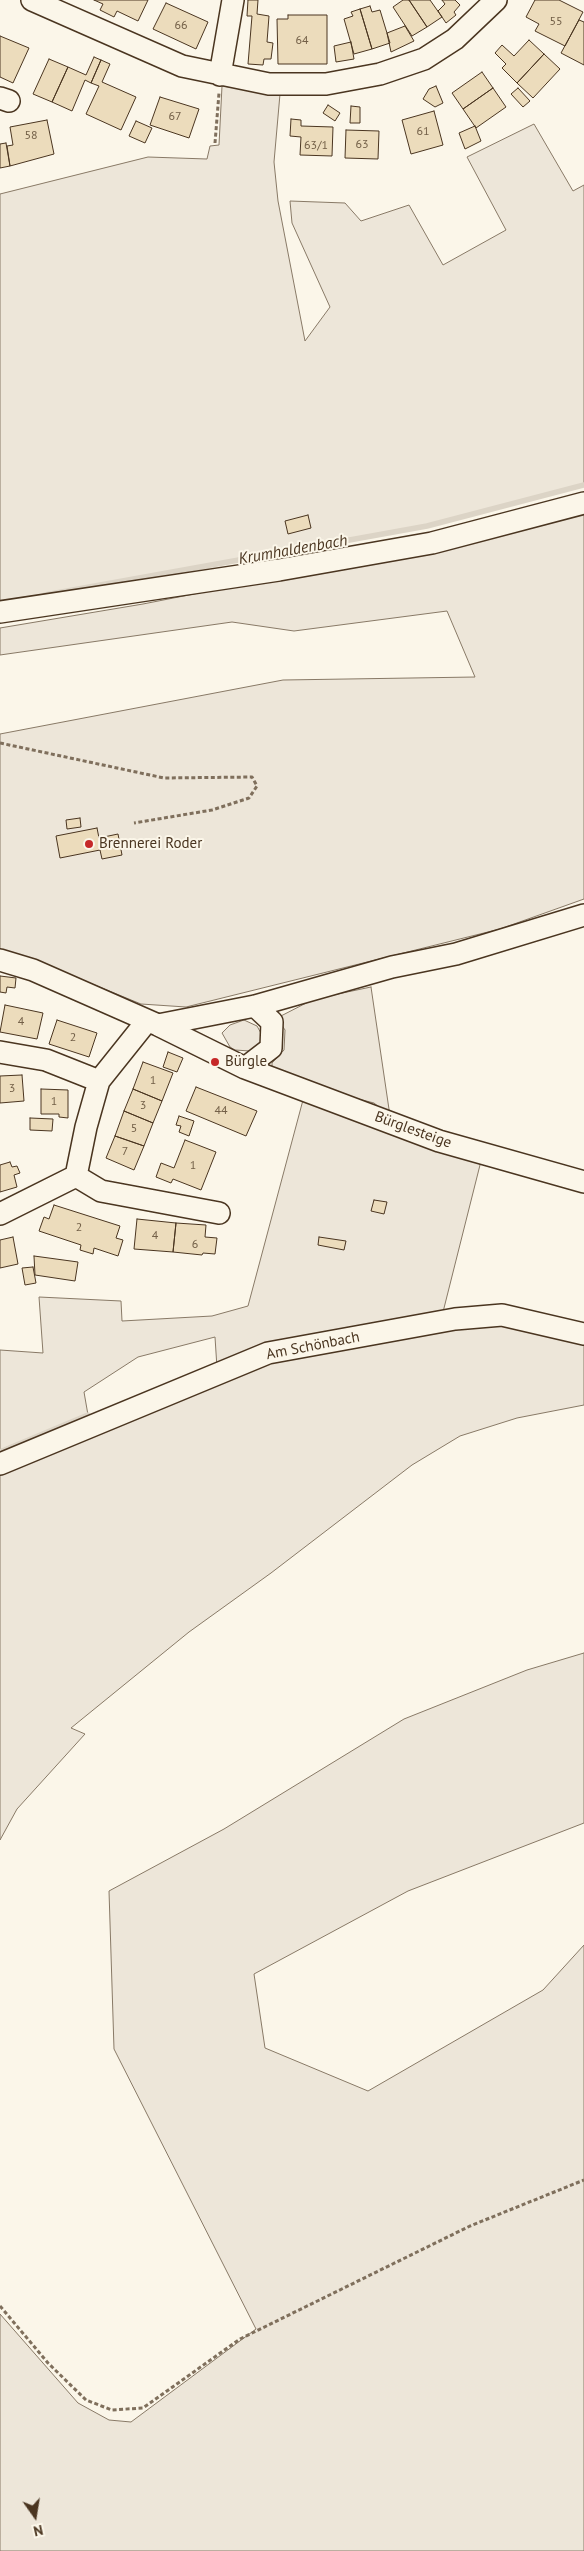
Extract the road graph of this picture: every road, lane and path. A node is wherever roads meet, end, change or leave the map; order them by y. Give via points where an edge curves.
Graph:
1 (32, 0) edge
2 (233, 0) edge
3 (496, 0) edge
4 (220, 75) junction
5 (215, 144) dead end
6 (584, 503) edge
7 (0, 612) edge
8 (0, 743) edge
9 (134, 823) dead end
10 (584, 915) edge
11 (0, 960) edge
12 (255, 1006) junction
13 (152, 1023) junction
14 (0, 1052) edge
15 (245, 1068) junction
16 (100, 1081) junction
17 (76, 1176) junction
18 (584, 1182) edge
19 (219, 1213) dead end
20 (0, 1214) edge
21 (584, 1334) edge
22 (0, 1464) edge
23 (584, 2180) edge
24 (0, 2306) edge

1 - 4 street via 182,66
2 - 4 street
3 - 4 street via 447,44 424,59 380,74 316,84 269,84
4 - 5 path
6 - 7 street via 432,543 279,570
8 - 9 path via 164,778 252,777 257,786 249,798 212,810
10 - 12 street via 456,954 392,967
11 - 13 street, Bürglesteige via 33,970
12 - 13 street
12 - 15 street via 272,1022 271,1048
13 - 15 street, Bürglesteige
13 - 16 street
14 - 16 street via 46,1060
15 - 18 street, Bürglesteige via 439,1141
16 - 17 street
17 - 19 street via 102,1192
17 - 20 street
21 - 22 street, Am Schönbach via 502,1315 455,1319 268,1353
23 - 24 path via 470,2226 240,2339 143,2408 112,2410 86,2400 48,2363

